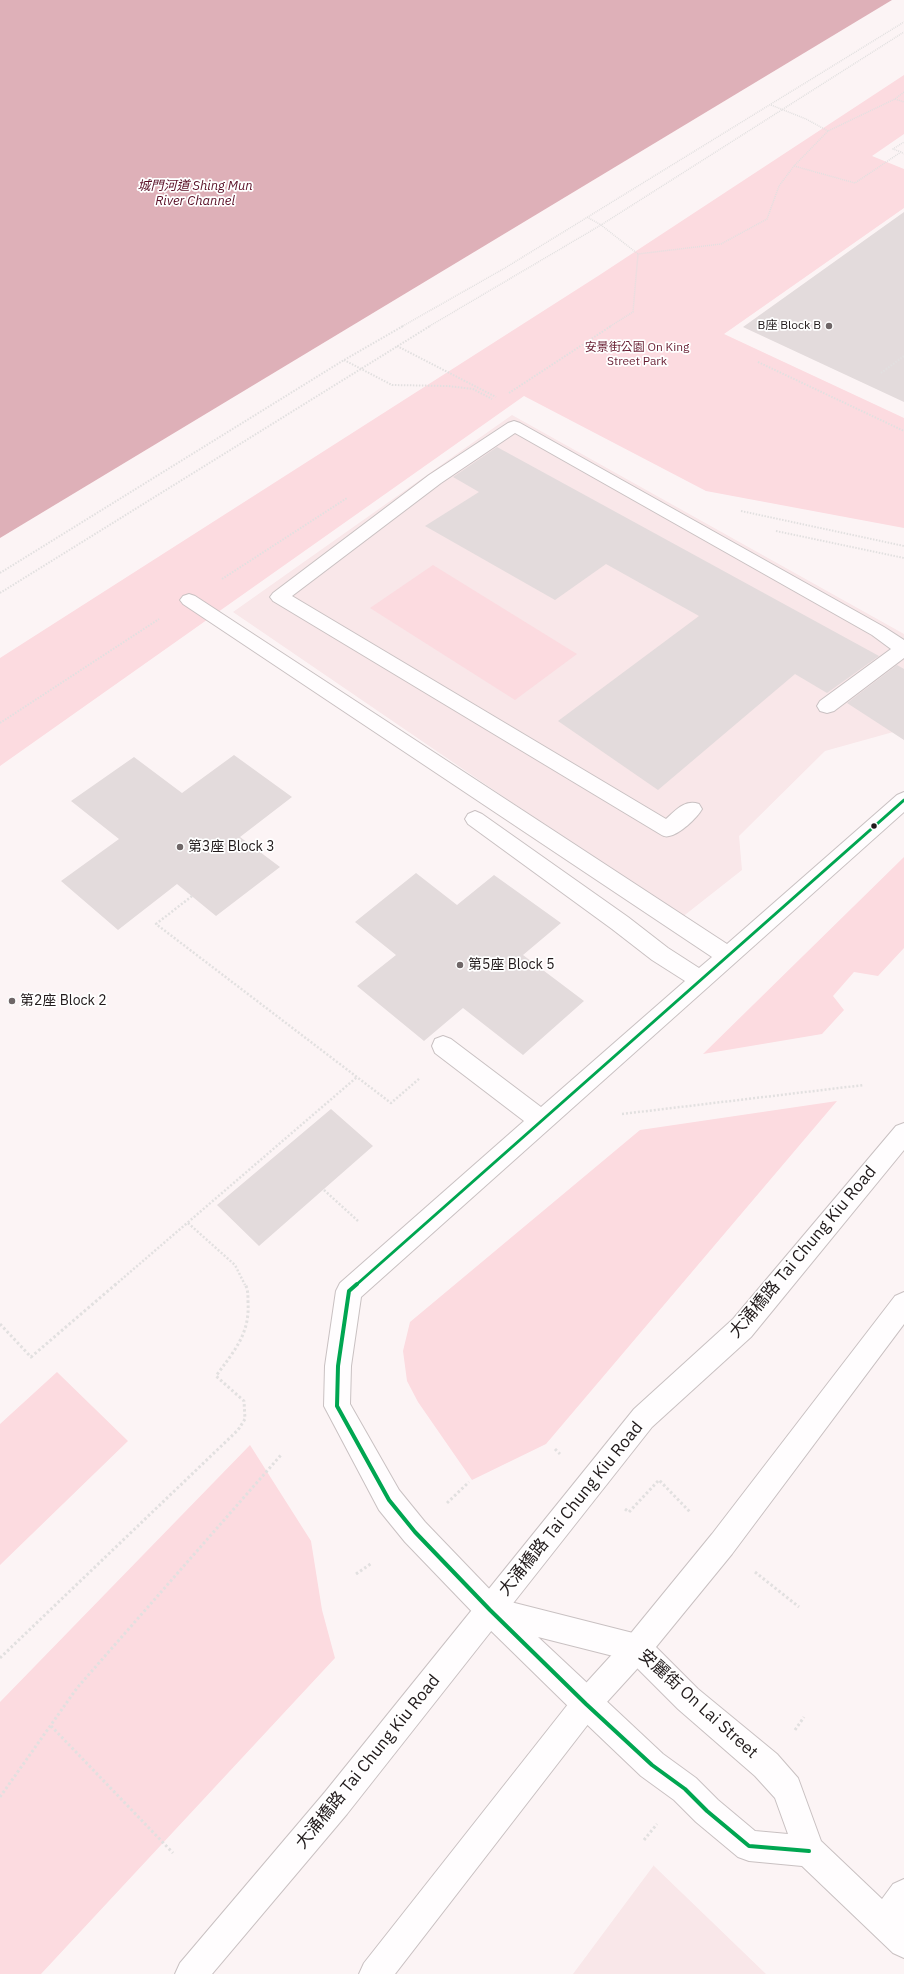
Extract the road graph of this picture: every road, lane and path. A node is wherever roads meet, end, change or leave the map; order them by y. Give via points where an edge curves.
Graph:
1 (904, 22) edge
2 (904, 32) edge
3 (904, 92) edge
4 (895, 99) junction
5 (904, 102) edge
6 (770, 104) junction
7 (784, 110) junction
8 (828, 130) junction
9 (904, 142) edge
10 (901, 152) junction
11 (904, 154) edge
12 (794, 166) junction
13 (586, 217) junction
14 (601, 225) junction
15 (638, 254) junction
16 (904, 356) edge
17 (758, 362) dead end
18 (881, 373) dead end
19 (506, 394) dead end
20 (500, 399) dead end
21 (496, 401) dead end
22 (904, 431) edge
23 (349, 496) dead end
24 (776, 531) dead end
25 (904, 558) edge
26 (0, 573) edge
27 (0, 592) edge
28 (189, 600) junction
29 (904, 649) edge
30 (827, 706) dead end
31 (0, 722) edge
32 (904, 800) edge
33 (692, 809) dead end
34 (475, 819) dead end
35 (192, 896) dead end
36 (728, 956) junction
37 (700, 980) junction
38 (447, 1048) joint
39 (357, 1077) junction
40 (864, 1085) dead end
41 (622, 1114) dead end
42 (542, 1121) junction
43 (904, 1133) edge
44 (324, 1190) dead end
45 (358, 1221) dead end
46 (188, 1223) junction
47 (904, 1304) edge
48 (0, 1324) edge
49 (281, 1455) dead end
50 (469, 1482) dead end
51 (671, 1493) dead end
52 (443, 1506) dead end
53 (624, 1508) dead end
54 (372, 1563) dead end
55 (356, 1574) dead end
56 (778, 1592) dead end
57 (799, 1607) dead end
58 (490, 1610) junction
59 (637, 1648) junction
60 (0, 1658) edge
61 (586, 1704) junction
62 (804, 1717) dead end
63 (52, 1726) junction
64 (792, 1733) dead end
65 (0, 1797) edge
66 (656, 1826) dead end
67 (644, 1840) dead end
68 (809, 1851) junction
69 (173, 1853) dead end
70 (904, 1895) edge
71 (894, 1933) edge
72 (191, 1974) edge
73 (375, 1974) edge

1 - 6 path
2 - 7 path
3 - 4 path
4 - 5 path
4 - 8 path
6 - 7 path
6 - 13 path
7 - 8 path
7 - 14 path
8 - 12 path
9 - 10 path via 893,149
10 - 11 path
10 - 12 path via 855,183
12 - 15 path via 779,186 766,219 721,244
13 - 14 path
13 - 26 path via 505,268 344,360
14 - 15 path
14 - 27 path via 384,353
15 - 19 path via 634,312
16 - 18 path
17 - 22 path
20 - 21 path
23 - 28 path
24 - 25 path
28 - 31 path
28 - 36 street
29 - 30 street
29 - 33 street via 871,627 514,426 435,479 279,598 667,829
32 - 36 street
34 - 37 street via 660,954
35 - 39 path via 156,924
36 - 37 street
37 - 42 street
38 - 39 path via 391,1103
38 - 42 street via 498,1090
39 - 46 path
40 - 41 path
42 - 58 street via 349,1291 338,1366 337,1406 389,1500
43 - 58 street, 大涌橋路 Tai Chung Kiu Road via 742,1328 643,1418
44 - 45 path
46 - 48 path via 31,1357
46 - 60 path via 235,1265 247,1288 249,1317 239,1345 216,1376 244,1401 245,1420 238,1430
47 - 59 street via 722,1544
49 - 63 path via 77,1688
50 - 52 path
51 - 53 path via 659,1480 629,1512
54 - 55 path
56 - 57 path
58 - 59 street, 安麗街 On Lai Street
58 - 61 street
58 - 72 street, 大涌橋路 Tai Chung Kiu Road via 336,1802
59 - 61 street
59 - 68 street, 安麗街 On Lai Street via 688,1699 766,1765 787,1789
61 - 68 street via 652,1765 685,1789 749,1846
61 - 73 street
62 - 64 path
63 - 65 path
63 - 69 path
66 - 67 path
68 - 71 street, 安麗街 On Lai Street
70 - 71 street

